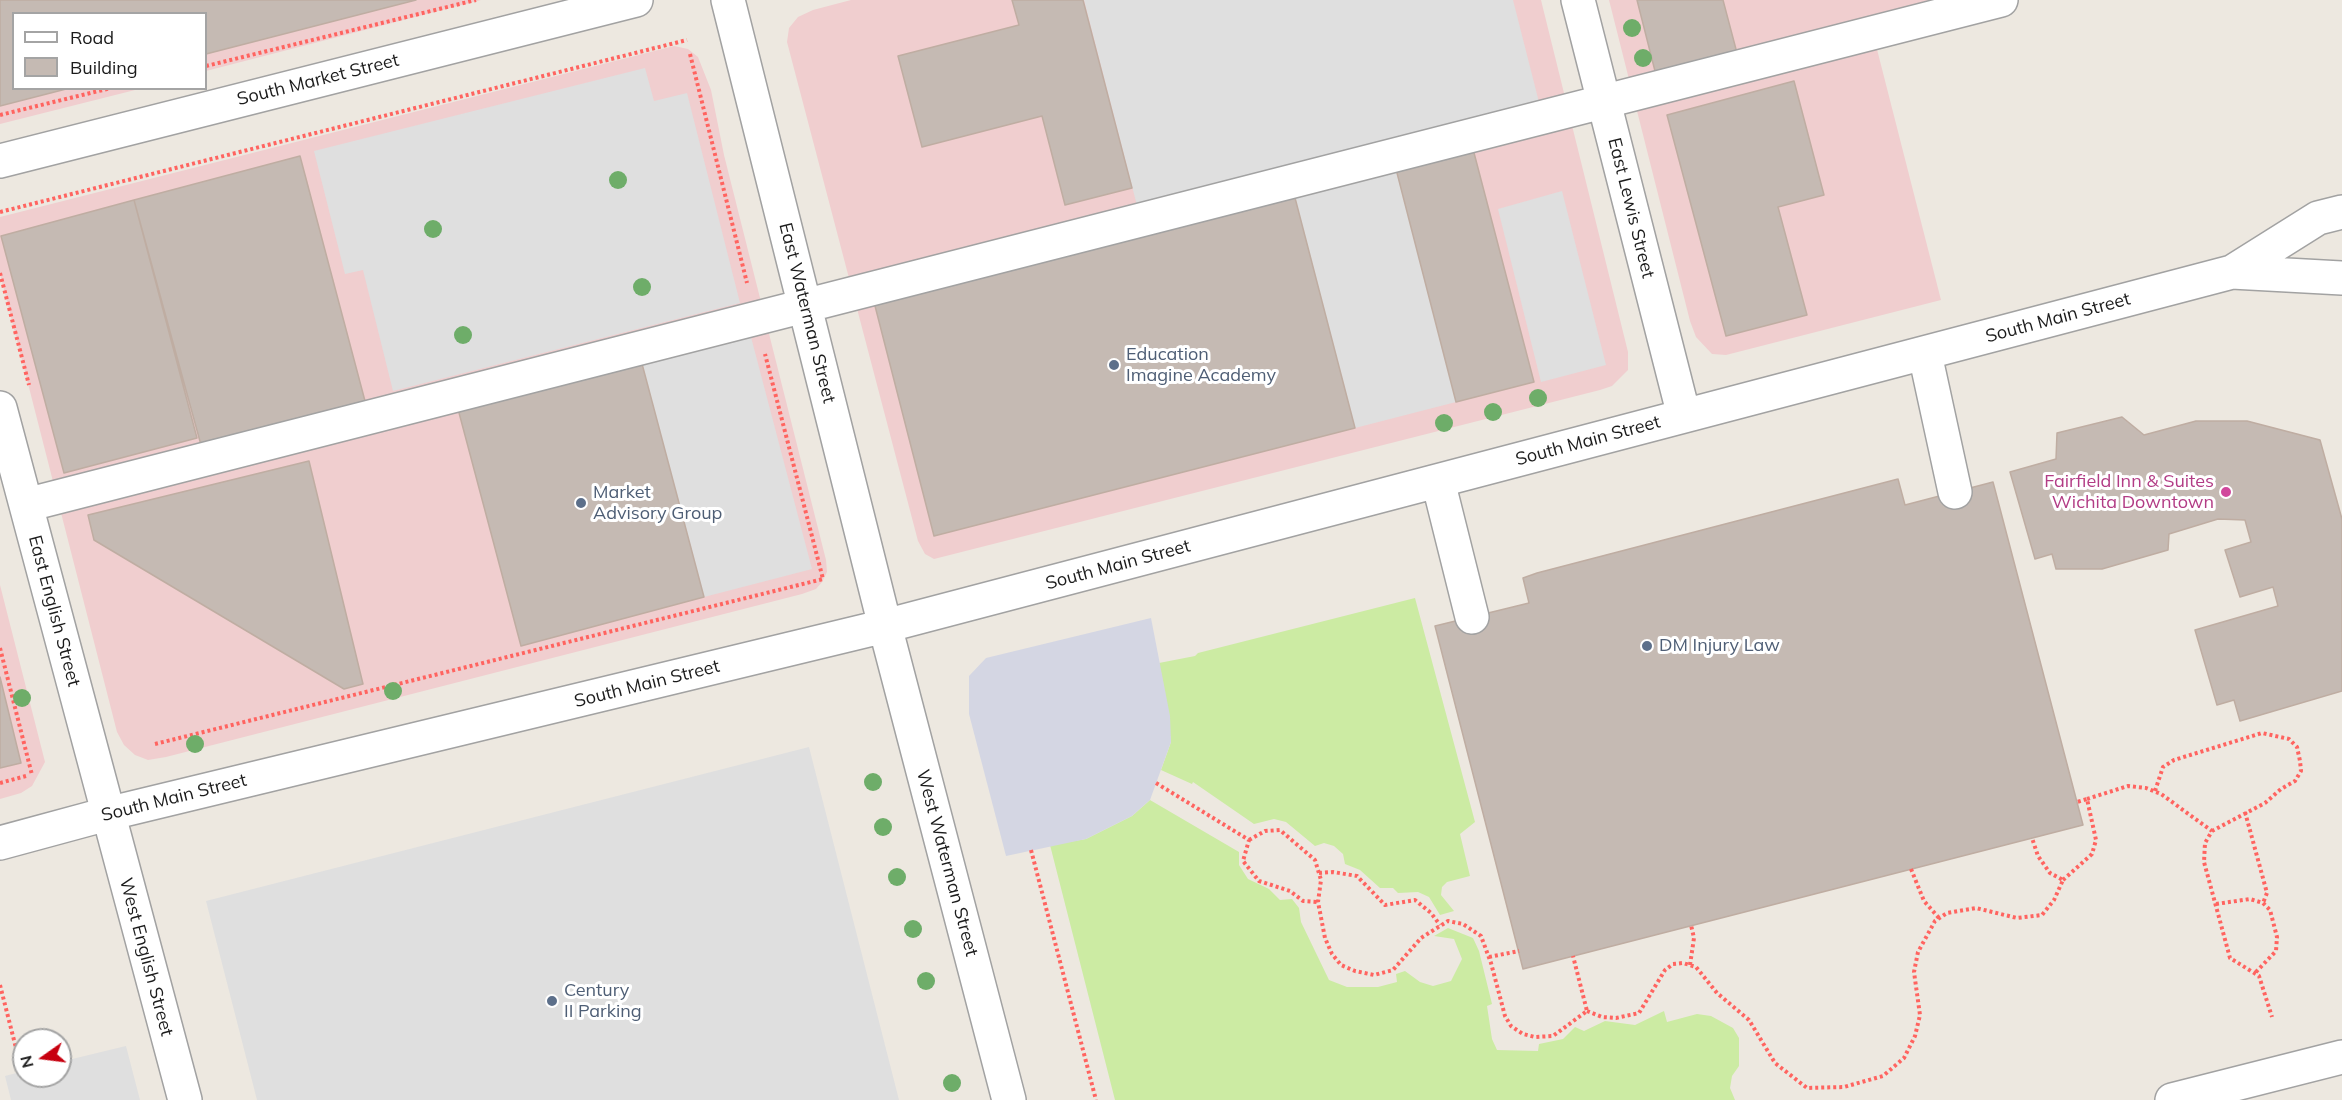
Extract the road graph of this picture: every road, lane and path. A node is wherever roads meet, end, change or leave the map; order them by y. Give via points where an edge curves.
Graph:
1 (476, 0) edge
2 (636, 0) edge
3 (728, 0) edge
4 (1578, 0) edge
5 (2001, 0) edge
6 (687, 40) dead end
7 (207, 66) edge
8 (103, 90) edge
9 (1604, 103) junction
10 (0, 115) edge
11 (0, 161) edge
12 (0, 212) edge
13 (2342, 212) edge
14 (2232, 272) junction
15 (2340, 280) edge
16 (805, 307) junction
17 (1925, 354) junction
18 (0, 408) edge
19 (1684, 416) junction
20 (1438, 481) junction
21 (1955, 492) dead end
22 (26, 505) junction
23 (823, 579) dead end
24 (1472, 617) dead end
25 (885, 626) junction
26 (0, 648) edge
27 (155, 744) dead end
28 (32, 775) dead end
29 (26, 776) dead end
30 (0, 783) edge
31 (1156, 783) dead end
32 (2155, 791) junction
33 (2086, 799) junction
34 (2077, 802) dead end
35 (2245, 812) junction
36 (107, 814) junction
37 (2212, 831) junction
38 (2032, 838) dead end
39 (1249, 840) junction
40 (0, 843) edge
41 (1030, 850) dead end
42 (1911, 869) dead end
43 (1319, 873) junction
44 (2062, 880) junction
45 (1318, 902) junction
46 (2263, 903) junction
47 (2216, 904) junction
48 (1939, 918) junction
49 (1440, 925) junction
50 (1690, 925) dead end
51 (1519, 951) dead end
52 (1573, 956) dead end
53 (1489, 957) junction
54 (1690, 965) junction
55 (2255, 973) junction
56 (0, 986) edge
57 (1587, 1011) junction
58 (2272, 1017) dead end
59 (12, 1033) edge
60 (2342, 1057) edge
61 (184, 1100) edge
62 (1009, 1100) edge
63 (1096, 1100) edge
64 (2172, 1100) edge

1 - 7 path
2 - 11 street, South Market Street
3 - 16 street, East Waterman Street
4 - 9 street, East Lewis Street
5 - 9 street
6 - 12 path
8 - 10 path
9 - 16 street
9 - 19 street, East Lewis Street
13 - 14 street, South Main Street via 2318,218
14 - 15 street, South Main Street
14 - 17 street, South Main Street
16 - 22 street
16 - 25 street, East Waterman Street
17 - 19 street, South Main Street
17 - 21 street
18 - 22 street, East English Street
19 - 20 street, South Main Street
20 - 24 street
20 - 25 street, South Main Street
22 - 36 street, East English Street
23 - 27 path
25 - 36 street, South Main Street
25 - 62 street, West Waterman Street
26 - 28 path
29 - 30 path
31 - 39 path
32 - 33 path via 2128,786
32 - 35 path via 2163,767 2174,760 2262,733 2289,739 2297,747 2300,760 2301,771 2295,781
32 - 37 path
33 - 34 path
33 - 44 path via 2096,840 2092,854
35 - 37 path
35 - 46 path via 2267,892
36 - 40 street, South Main Street
36 - 61 street, West English Street
37 - 47 path via 2205,843 2204,862
38 - 44 path via 2050,873
39 - 43 path via 1265,831 1280,830 1315,860
39 - 45 path via 1243,861 1259,881 1290,891 1303,901
41 - 63 path
42 - 48 path via 1924,901
43 - 45 path via 1322,880
43 - 49 path via 1357,876 1385,905 1414,900
44 - 48 path via 2042,915 2017,918 1976,908
45 - 49 path via 1332,954 1341,965 1374,975 1393,970 1421,938
46 - 47 path via 2250,899
46 - 55 path via 2270,910 2277,937 2276,951
47 - 55 path via 2230,958
48 - 54 path via 1918,952 1914,972 1920,1015 1904,1058 1883,1076 1844,1088 1807,1088 1790,1077 1775,1063 1749,1020
49 - 53 path via 1448,921 1463,924 1481,936
50 - 54 path via 1694,938
51 - 53 path
52 - 57 path
53 - 57 path via 1504,1016 1523,1034 1553,1036
54 - 57 path via 1673,964 1665,970 1639,1013 1616,1018
55 - 58 path
56 - 59 path
60 - 64 street

